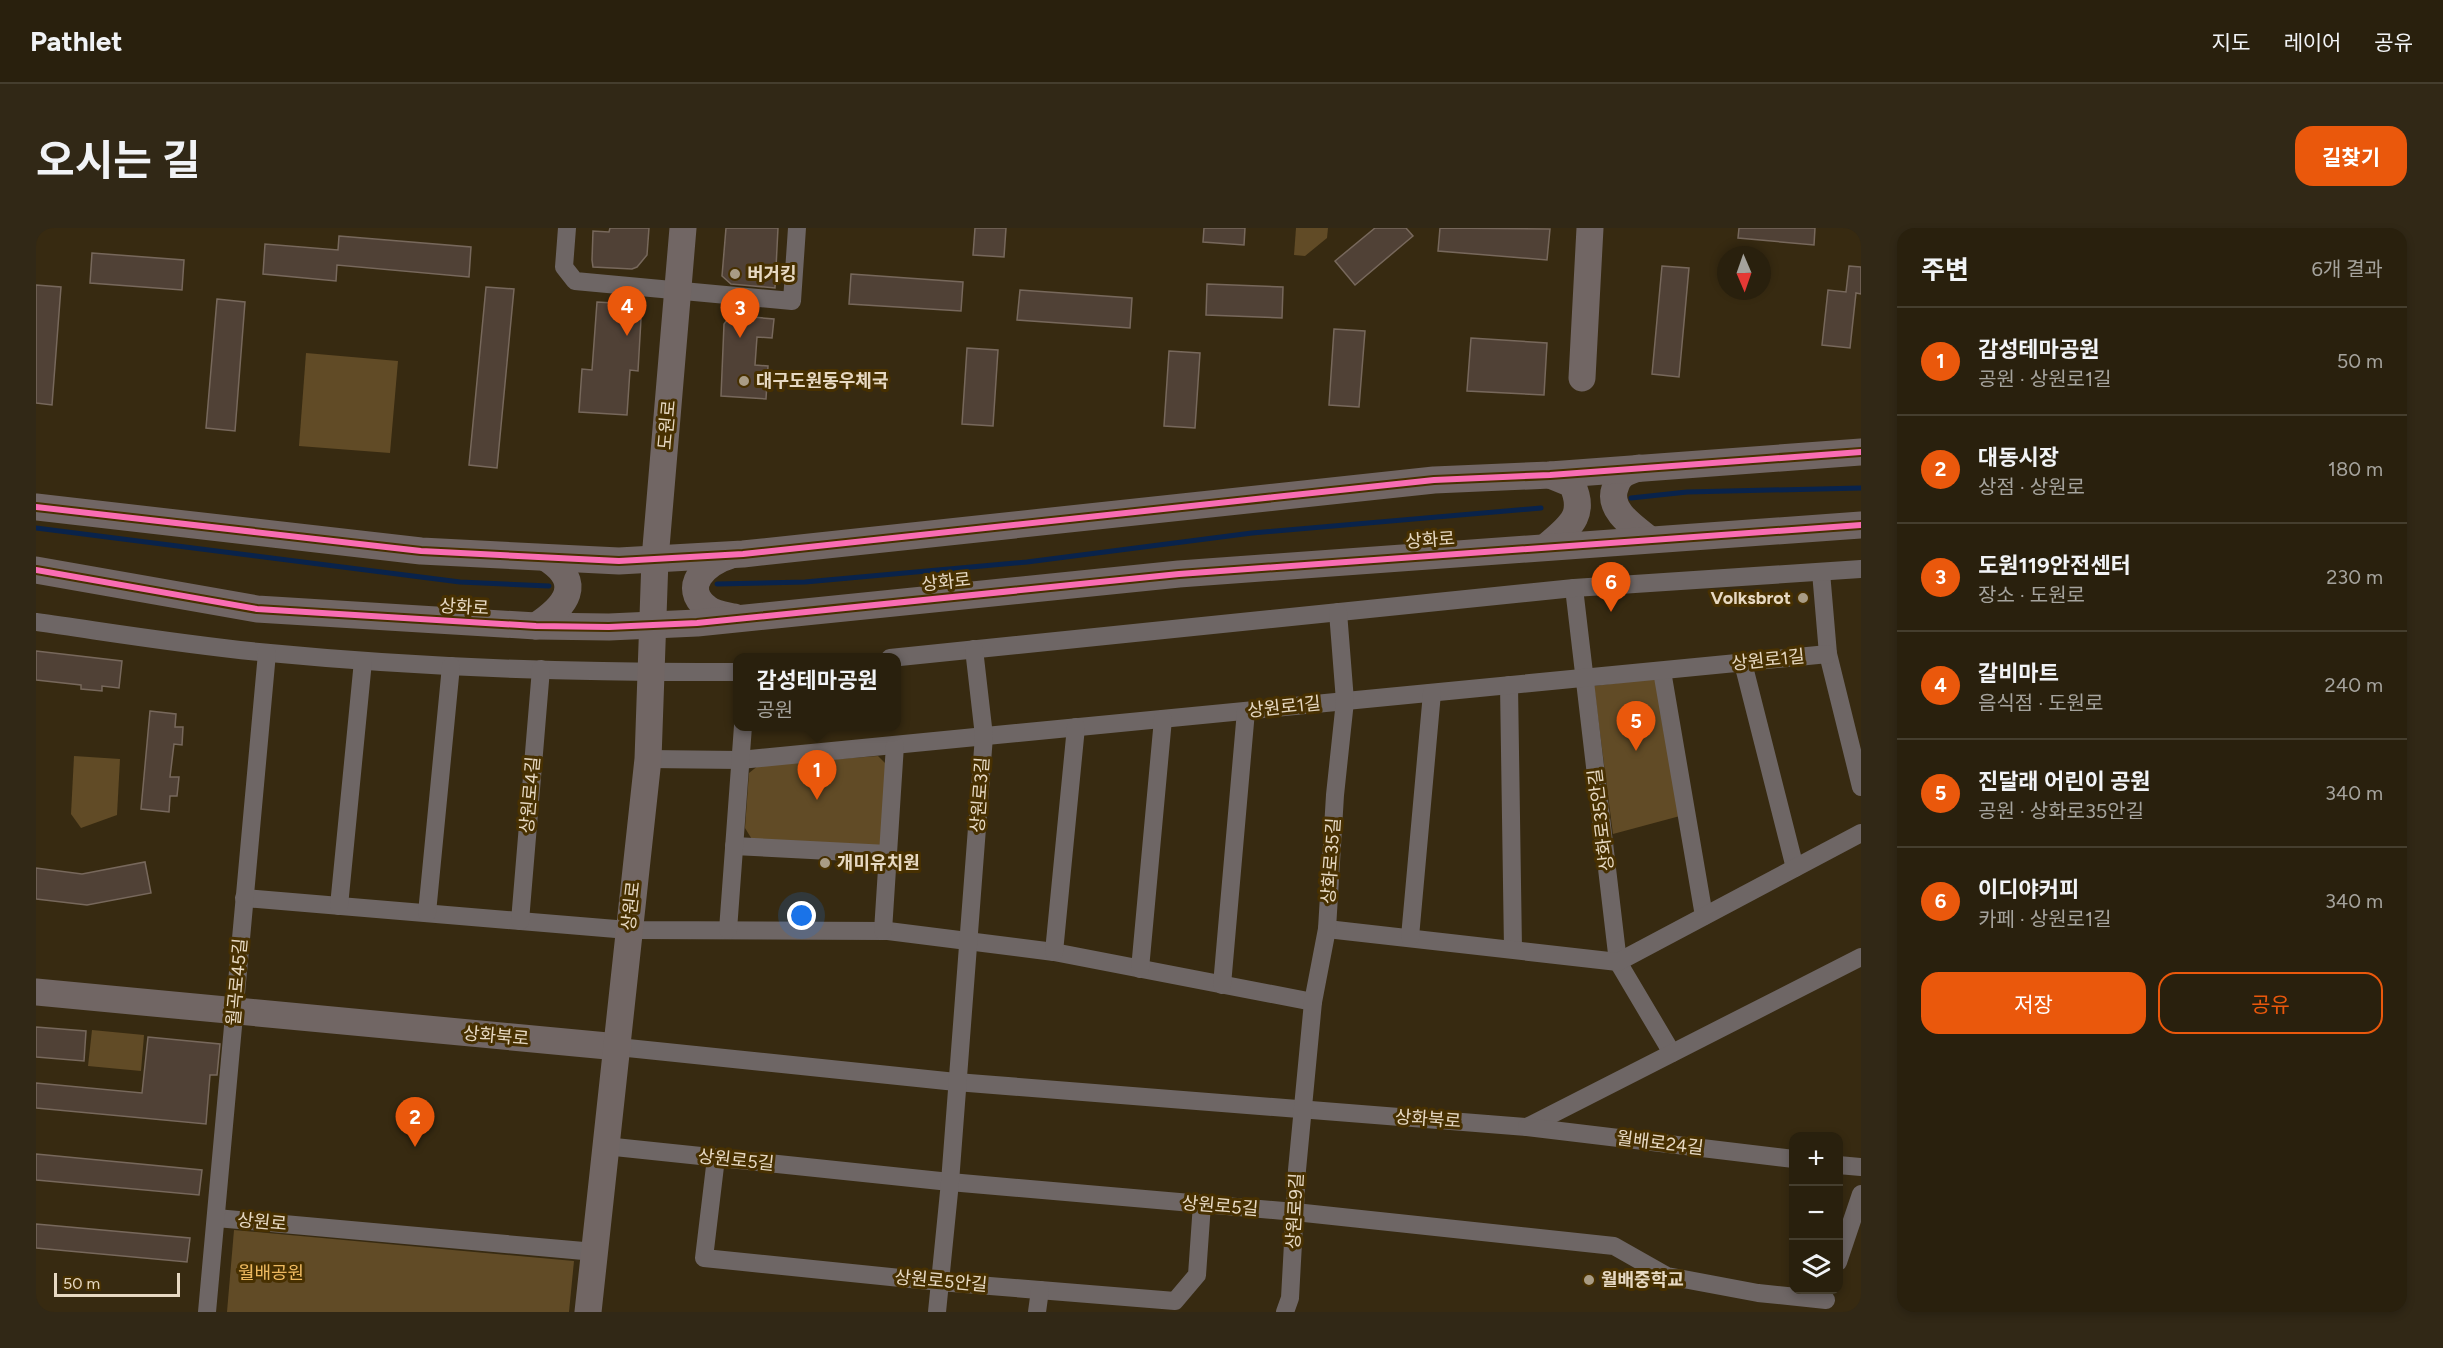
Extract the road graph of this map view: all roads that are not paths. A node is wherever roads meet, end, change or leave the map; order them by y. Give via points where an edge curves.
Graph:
1 (567, 228) edge
2 (684, 228) edge
3 (797, 228) edge
4 (1590, 228) edge
5 (679, 290) junction
6 (1582, 378) dead end
7 (1861, 452) edge
8 (1638, 468) junction
9 (1550, 475) junction
10 (36, 507) edge
11 (1861, 525) edge
12 (1649, 538) junction
13 (1546, 547) junction
14 (730, 555) junction
15 (546, 558) junction
16 (655, 559) junction
17 (1861, 569) edge
18 (36, 570) edge
19 (1821, 572) junction
20 (1574, 588) junction
21 (1338, 612) junction
22 (739, 619) junction
23 (36, 622) edge
24 (654, 625) junction
25 (536, 626) junction
26 (974, 649) junction
27 (267, 653) junction
28 (1828, 654) junction
29 (901, 656) edge
30 (363, 661) junction
31 (1743, 663) junction
32 (451, 666) junction
33 (541, 669) junction
34 (1662, 670) junction
35 (733, 672) edge
36 (651, 673) junction
37 (1584, 678) junction
38 (1509, 685) junction
39 (1431, 693) junction
40 (1345, 701) junction
41 (1246, 711) junction
42 (1163, 719) junction
43 (1076, 727) junction
44 (742, 731) edge
45 (984, 736) junction
46 (895, 745) junction
47 (648, 759) junction
48 (740, 760) junction
49 (1861, 787) edge
50 (1861, 833) edge
51 (734, 846) junction
52 (888, 854) junction
53 (1795, 868) junction
54 (244, 898) junction
55 (339, 906) junction
56 (427, 914) junction
57 (1704, 916) junction
58 (520, 921) junction
59 (1327, 929) junction
60 (628, 930) junction
61 (728, 930) junction
62 (883, 931) junction
63 (1410, 937) junction
64 (969, 942) junction
65 (1513, 949) junction
66 (1054, 952) junction
67 (1861, 957) edge
68 (1618, 962) junction
69 (1140, 969) junction
70 (1222, 985) junction
71 (36, 992) edge
72 (1313, 1002) junction
73 (235, 1011) junction
74 (618, 1047) junction
75 (1672, 1053) junction
76 (956, 1082) junction
77 (1304, 1109) junction
78 (1527, 1126) junction
79 (605, 1146) junction
80 (716, 1158) junction
81 (1789, 1158) edge
82 (1843, 1165) edge
83 (1861, 1167) edge
84 (950, 1182) junction
85 (1861, 1194) edge
86 (1202, 1204) junction
87 (1295, 1212) junction
88 (216, 1218) junction
89 (1843, 1250) edge
90 (595, 1252) junction
91 (940, 1282) junction
92 (1040, 1290) junction
93 (1826, 1301) edge
94 (1171, 1306) edge
95 (207, 1312) edge
96 (588, 1312) edge
97 (937, 1312) edge
98 (1037, 1312) edge
99 (1285, 1312) edge

1 - 5 street via 564,267 575,281
2 - 5 main road, 도원로
3 - 5 street via 792,301
4 - 6 main road
5 - 16 main road, 도원로
7 - 8 main road
8 - 9 main road
8 - 12 main road via 1619,478 1613,498 1619,512
9 - 13 main road via 1572,484 1579,505 1574,519
9 - 14 main road via 1434,480
10 - 15 main road via 421,551
11 - 12 main road, 상화로
12 - 13 main road, 상화로
13 - 22 main road, 상화로 via 1179,574
14 - 16 main road
14 - 22 main road via 709,564 699,574 697,596 706,607
15 - 16 main road
15 - 25 main road via 568,578 567,597 554,614
16 - 24 main road, 상원로
17 - 19 street
18 - 25 main road, 상화로 via 257,609
19 - 20 street
19 - 28 street
20 - 21 street
20 - 37 street, 상화로35안길
21 - 26 street
21 - 40 street, 상화로35길
22 - 24 main road, 상화로
23 - 27 street
24 - 25 main road, 상화로
24 - 36 main road, 상원로
26 - 29 street
26 - 45 street, 상원로3길
27 - 30 street
27 - 54 street, 월곡로45길
28 - 31 street, 상원로1길
28 - 49 street
30 - 32 street
30 - 55 street
31 - 34 street, 상원로1길
31 - 53 street
32 - 33 street
32 - 56 street
33 - 36 street
33 - 58 street, 상원로4길
34 - 37 street, 상원로1길
34 - 57 street
35 - 36 street
36 - 47 main road, 상원로
37 - 38 street, 상원로1길
37 - 68 street, 상화로35안길
38 - 39 street, 상원로1길
38 - 65 street
39 - 40 street, 상원로1길
39 - 63 street
40 - 41 street, 상원로1길
40 - 59 street, 상화로35길
41 - 42 street, 상원로1길
41 - 70 street
42 - 43 street, 상원로1길
42 - 69 street
43 - 45 street, 상원로1길
43 - 66 street
44 - 48 street
45 - 46 street, 상원로1길
45 - 64 street, 상원로3길
46 - 48 street, 상원로1길
46 - 52 street
47 - 48 street, 상원로1길
47 - 60 main road, 상원로
48 - 51 street
50 - 53 street
51 - 52 street
51 - 61 street
52 - 62 street
53 - 57 street
54 - 55 street
54 - 73 street, 월곡로45길
55 - 56 street
56 - 58 street
57 - 68 street
58 - 60 street
59 - 63 street
59 - 72 street, 상화로35길
60 - 61 street
60 - 74 main road, 상원로
61 - 62 street
62 - 64 street
63 - 65 street
64 - 66 street
64 - 76 street
65 - 68 street
66 - 69 street
67 - 75 street
68 - 75 street
69 - 70 street
70 - 72 street
71 - 73 main road, 상화북로
72 - 77 street, 상화로35길
73 - 74 main road, 상화북로
73 - 88 street, 월곡로45길
74 - 76 street, 상화북로
74 - 79 main road, 상원로
75 - 78 street
76 - 77 street, 상화북로
76 - 84 street
77 - 78 street, 상화북로
77 - 87 street, 상원로9길
78 - 81 street, 월배로24길
79 - 80 street, 상원로5길
79 - 90 main road, 상원로
80 - 84 street, 상원로5길
80 - 91 street, 상원로5안길 via 704,1258
82 - 83 street
84 - 86 street, 상원로5길
84 - 91 street
85 - 89 street
86 - 87 street, 상원로5길
86 - 94 street, 상원로5안길 via 1197,1275
87 - 93 street, 상원로5길 via 1614,1246 1666,1276
87 - 99 street, 상원로9길 via 1290,1298
88 - 90 street, 상원로
88 - 95 street, 월곡로45길
90 - 96 main road, 상원로
91 - 92 street, 상원로5안길
91 - 97 street
92 - 94 street, 상원로5안길
92 - 98 street

